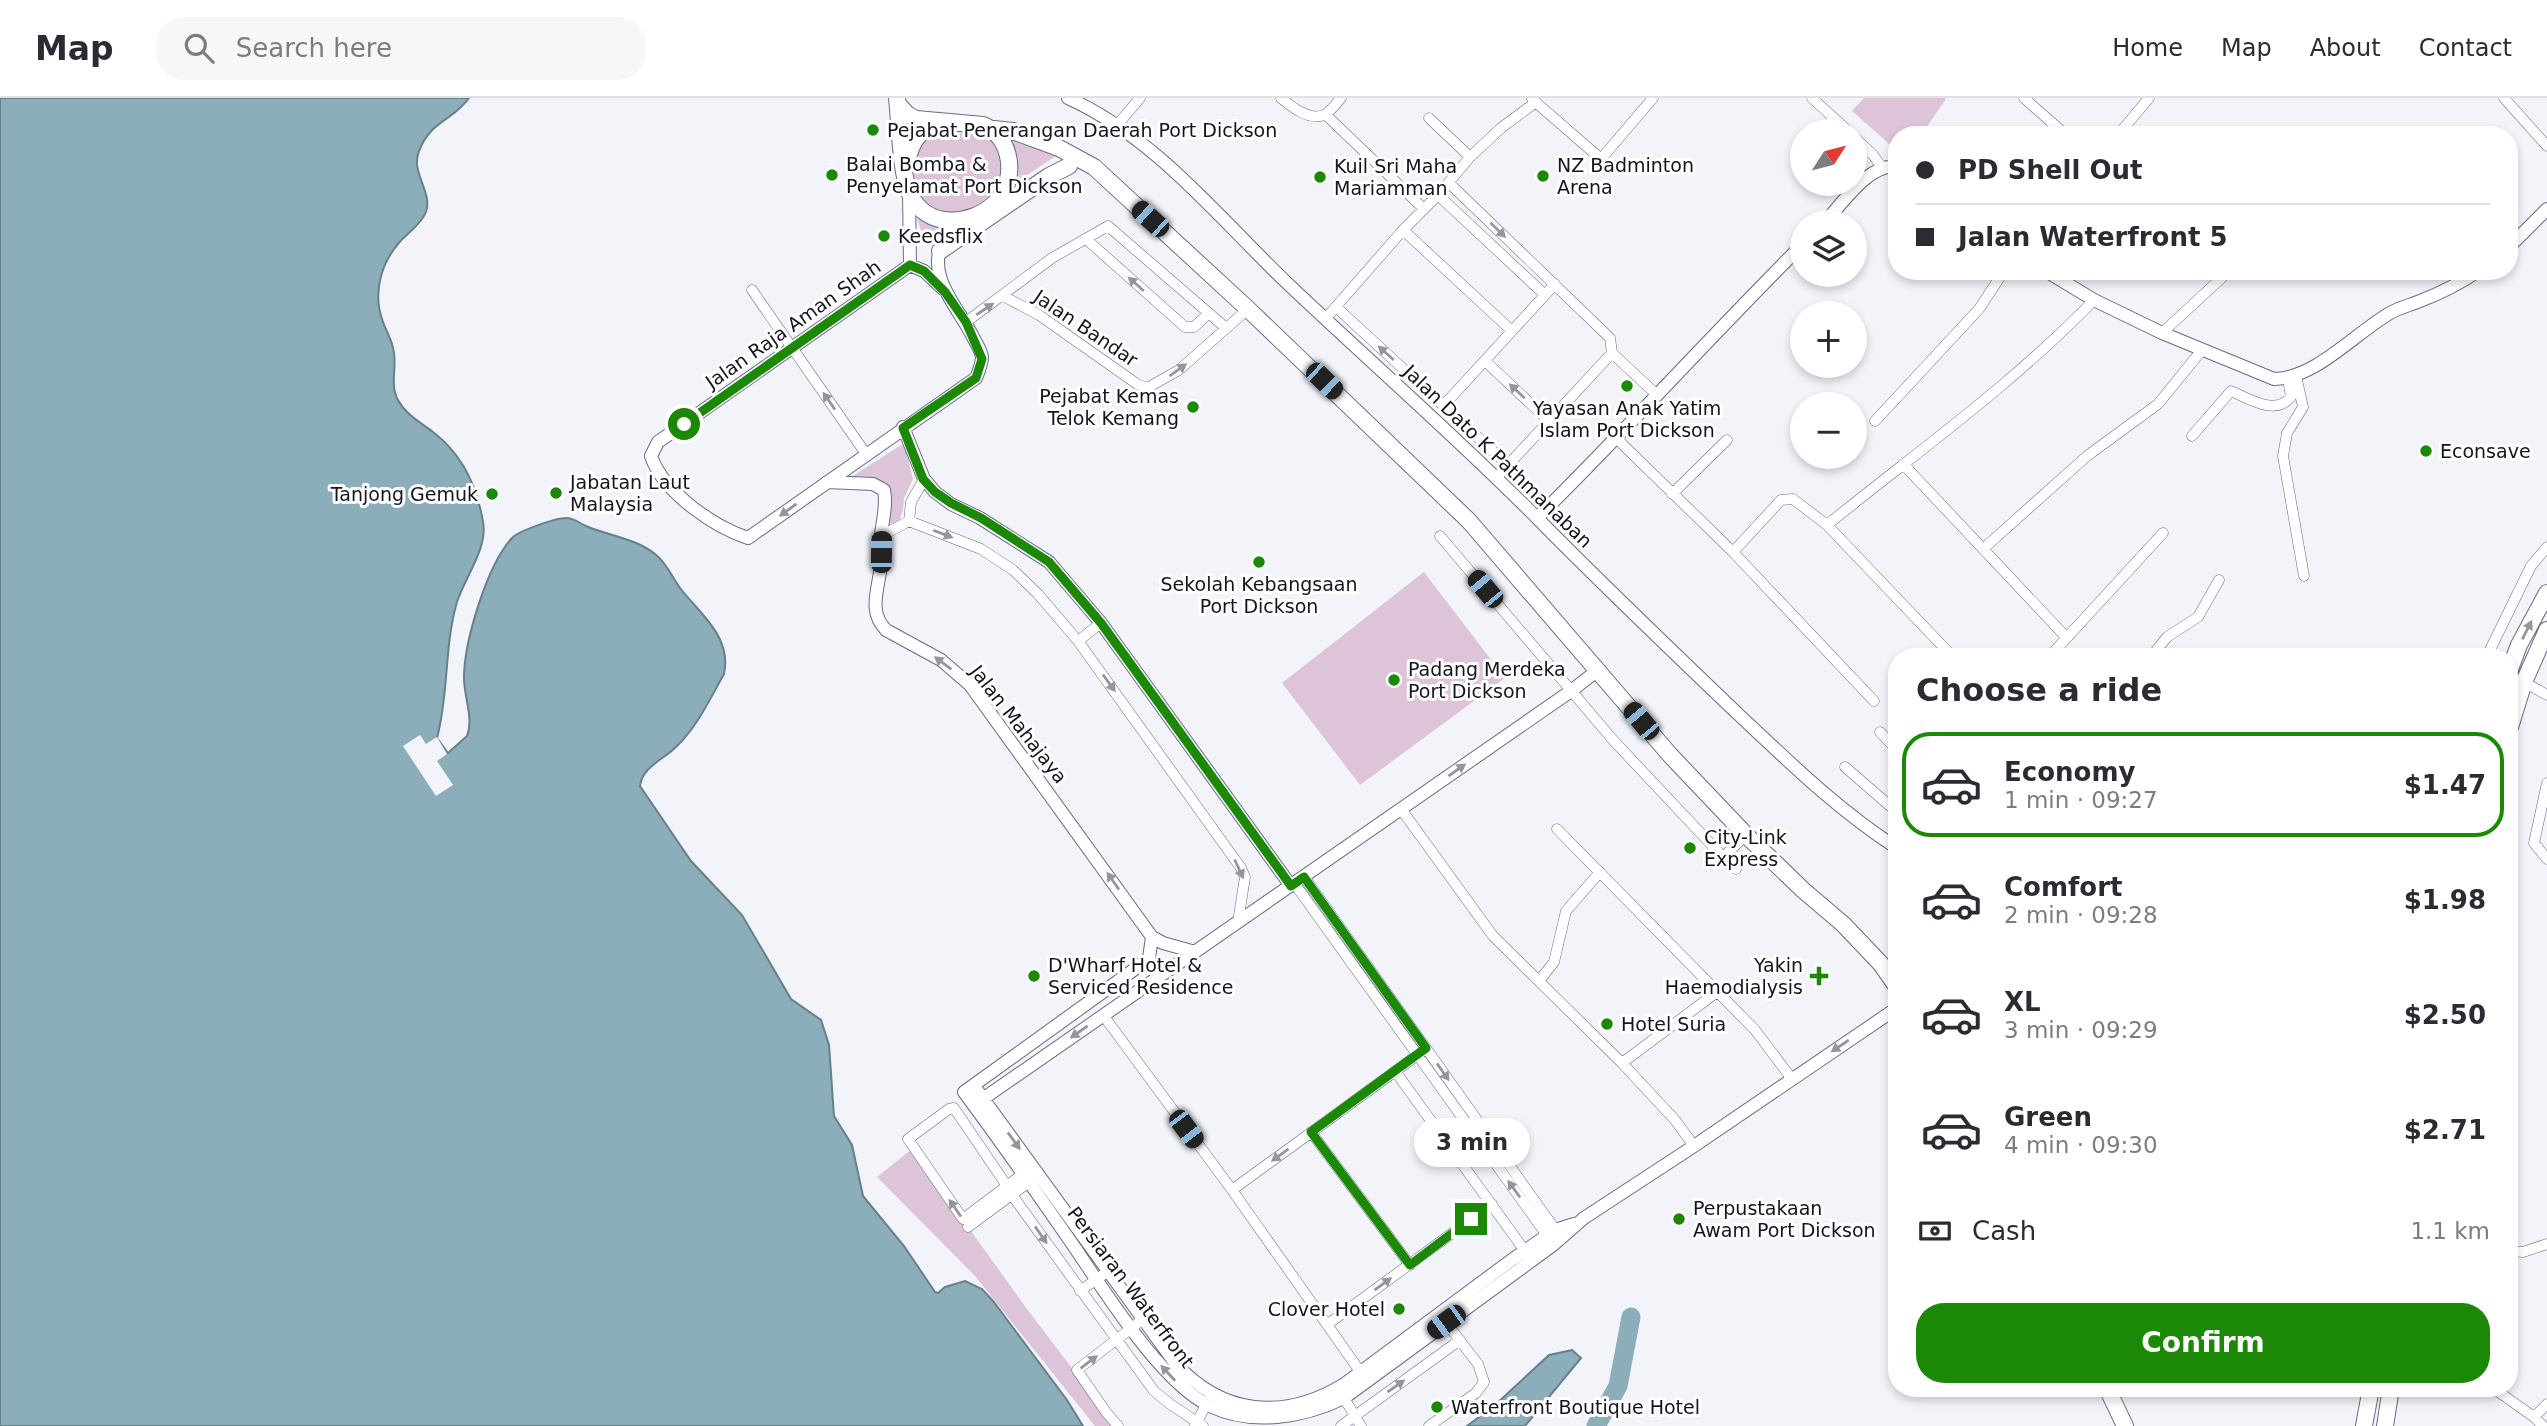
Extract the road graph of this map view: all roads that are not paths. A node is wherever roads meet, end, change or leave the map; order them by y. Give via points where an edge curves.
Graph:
1 (1068, 98) edge
2 (1140, 98) edge
3 (1281, 98) edge
4 (1341, 98) edge
5 (1653, 98) edge
6 (1812, 98) edge
7 (2024, 98) edge
8 (2149, 98) edge
9 (2504, 98) edge
10 (1533, 100) edge
11 (897, 101) edge
12 (1325, 114) junction
13 (1429, 118) dead end
14 (1835, 119) edge
15 (941, 122) junction
16 (1118, 124) junction
17 (2056, 126) edge
18 (2126, 126) edge
19 (993, 129) junction
20 (2547, 146) edge
21 (1867, 151) edge
22 (1470, 156) junction
23 (1069, 166) junction
24 (1094, 167) junction
25 (1882, 167) junction
26 (1888, 167) edge
27 (905, 170) junction
28 (1449, 183) junction
29 (909, 192) junction
30 (1438, 195) junction
31 (996, 202) junction
32 (1424, 209) junction
33 (2547, 209) edge
34 (1836, 210) edge
35 (968, 220) junction
36 (1404, 230) junction
37 (2518, 238) edge
38 (1086, 239) junction
39 (940, 251) junction
40 (1790, 257) edge
41 (910, 265) junction
42 (1998, 280) edge
43 (2061, 280) edge
44 (2219, 280) edge
45 (2464, 280) edge
46 (1555, 284) junction
47 (751, 290) dead end
48 (945, 292) junction
49 (1545, 295) junction
50 (1003, 296) junction
51 (2094, 300) junction
52 (1336, 307) junction
53 (1248, 309) junction
54 (1208, 314) junction
55 (1326, 318) junction
56 (966, 322) junction
57 (1226, 328) junction
58 (1512, 331) junction
59 (2162, 332) junction
60 (792, 348) junction
61 (2202, 350) junction
62 (1612, 353) junction
63 (1485, 361) junction
64 (2292, 377) junction
65 (1657, 395) junction
66 (1444, 405) junction
67 (1549, 421) junction
68 (1875, 421) dead end
69 (903, 428) junction
70 (2192, 436) dead end
71 (1617, 439) junction
72 (1727, 440) dead end
73 (866, 454) junction
74 (1903, 464) junction
75 (1508, 465) junction
76 (1496, 478) junction
77 (923, 479) junction
78 (826, 482) junction
79 (1672, 494) junction
80 (1537, 518) junction
81 (909, 521) junction
82 (1827, 525) junction
83 (2163, 533) dead end
84 (881, 536) junction
85 (1440, 536) dead end
86 (2547, 547) edge
87 (1983, 549) junction
88 (1733, 552) junction
89 (2304, 576) dead end
90 (2219, 580) dead end
91 (2547, 593) edge
92 (1101, 623) junction
93 (2547, 630) edge
94 (2066, 637) junction
95 (1078, 641) junction
96 (1944, 648) edge
97 (2057, 648) edge
98 (2158, 648) edge
99 (2491, 648) edge
100 (2518, 648) edge
101 (1598, 670) junction
102 (2518, 678) edge
103 (2518, 680) edge
104 (1571, 691) junction
105 (2547, 695) edge
106 (1874, 701) dead end
107 (1880, 732) dead end
108 (1888, 740) edge
109 (1845, 767) dead end
110 (2547, 783) edge
111 (1888, 804) edge
112 (1401, 809) junction
113 (1557, 829) dead end
114 (1746, 835) junction
115 (1888, 837) edge
116 (1723, 857) junction
117 (2547, 859) edge
118 (1736, 869) dead end
119 (1600, 872) junction
120 (1296, 882) junction
121 (1238, 922) junction
122 (1152, 937) junction
123 (1195, 951) junction
124 (1888, 974) edge
125 (1539, 981) junction
126 (1717, 992) junction
127 (1888, 1014) edge
128 (1103, 1015) junction
129 (1422, 1051) junction
130 (1622, 1063) junction
131 (1395, 1071) junction
132 (1792, 1079) junction
133 (978, 1102) junction
134 (1311, 1132) junction
135 (1694, 1146) junction
136 (1028, 1174) junction
137 (1232, 1190) junction
138 (1009, 1191) junction
139 (1492, 1204) junction
140 (968, 1227) dead end
141 (1554, 1237) junction
142 (2547, 1244) edge
143 (1525, 1251) junction
144 (2518, 1252) edge
145 (1410, 1265) junction
146 (1102, 1276) junction
147 (1080, 1291) junction
148 (1443, 1318) junction
149 (1137, 1324) junction
150 (1328, 1324) junction
151 (1460, 1340) junction
152 (1116, 1341) junction
153 (1363, 1376) junction
154 (2111, 1397) edge
155 (2369, 1397) edge
156 (2390, 1397) edge
157 (2506, 1397) edge
158 (1344, 1398) junction
159 (1209, 1399) junction
160 (2547, 1404) edge
161 (1355, 1415) junction
162 (2534, 1417) junction
163 (1198, 1425) edge
164 (1118, 1426) edge
165 (1340, 1426) edge
166 (1361, 1426) edge
167 (1429, 1426) edge
168 (2125, 1426) edge
169 (2364, 1426) edge
170 (2385, 1426) edge
171 (2543, 1426) edge

1 - 16 street, Jalan Dato K Pathmanaban
2 - 16 street
3 - 12 street via 1302,113
4 - 12 street
5 - 10 street via 1601,159
6 - 14 street
7 - 17 street
8 - 18 street
9 - 20 street
10 - 22 street
11 - 15 main road via 916,119
11 - 27 main road
12 - 32 street
13 - 22 street
15 - 19 main road
15 - 27 main road via 923,130 912,144
16 - 55 street, Jalan Dato K Pathmanaban
19 - 24 main road via 1013,131 1059,148
19 - 31 main road via 1009,160
21 - 25 street
22 - 28 street
23 - 24 main road
23 - 31 main road via 1045,171
23 - 39 main road
24 - 53 main road
25 - 26 street
25 - 34 street
27 - 29 main road
28 - 30 street
28 -> 46 street
29 - 35 main road via 915,204 931,216
29 - 41 street, Jalan Raja Aman Shah
30 - 32 street
30 - 49 street
31 - 35 main road
32 - 36 street
33 - 37 street
35 - 39 street via 948,235
36 - 52 street
36 - 58 street
38 - 50 street, Jalan Bandar via 1052,258
38 - 54 street, Jalan Bandar via 1108,226
54 -> 38 street via 1194,327 1185,327
39 - 48 street via 937,261
40 - 65 street
41 - 48 street via 924,271
41 - 60 street, Jalan Raja Aman Shah
42 - 68 street via 1979,309
43 - 51 street
44 - 59 street
45 - 64 street via 2393,311 2314,369
46 - 49 street
46 - 62 street via 1610,338
47 - 60 street
48 - 56 street
49 - 58 street
56 -> 50 street, Jalan Bandar
50 -> 57 street, Jalan Bandar via 1147,388 1179,370
51 - 59 street
51 - 74 street via 2025,366
52 - 55 street
66 -> 52 street
53 - 57 street, Jalan Bandar
53 - 101 main road via 1469,521
54 - 57 street, Jalan Bandar
55 - 76 street, Jalan Dato K Pathmanaban
56 - 69 street via 982,359 976,378
58 - 63 street
59 - 61 street
73 -> 60 street
78 -> 60 street, Jalan Raja Aman Shah via 748,538 723,529 702,514 664,481 654,465 651,452 658,442
61 - 64 street via 2274,379
61 - 87 street via 2158,404 2087,456
62 - 65 street
62 - 67 street
63 - 66 street
67 -> 63 street
64 - 70 street via 2287,402 2266,407 2231,391
64 - 89 street via 2302,407 2287,433 2283,456
65 - 71 street
66 - 75 street
67 - 75 street
69 - 73 street
69 - 77 street
71 - 79 street
71 - 80 street
72 - 79 street
73 - 78 street
74 - 82 street
74 - 87 street
75 - 76 street
76 - 80 street, Jalan Dato K Pathmanaban
77 - 81 street via 911,502
77 - 92 street via 951,503 1049,562
78 - 84 street via 881,487 886,498
79 - 88 street
80 - 115 street, Jalan Dato K Pathmanaban via 1624,607 1823,792
81 - 84 street
81 -> 95 street via 981,549 1013,570
82 - 88 street via 1793,499 1781,500
82 - 96 street
83 - 94 street
122 -> 84 street, Jalan Mahajaya via 970,685 941,660 880,623 875,604
85 - 104 street
86 - 99 street via 2531,566
87 - 94 street
88 - 106 street
90 - 98 street via 2198,617
100 -> 91 main road
92 - 95 street
92 - 120 street
93 - 102 main road
94 - 97 street
95 -> 121 street via 1241,868 1245,877
101 - 104 street
101 - 114 main road
103 - 105 street
112 -> 104 street
104 - 116 street
107 - 108 street
109 - 111 street
110 - 117 street via 2534,843
112 - 120 street
112 - 125 street via 1488,930
113 - 119 street
114 - 116 street
114 - 124 main road via 1843,924
116 - 118 street
119 - 125 street via 1566,911 1554,962
119 - 126 street
120 - 121 street
120 - 129 street
121 - 123 street
122 - 123 street
122 - 133 street via 1149,958 964,1092
123 - 128 street
125 - 130 street
126 - 130 street
126 - 132 street via 1755,1030
127 -> 132 street, Persiaran Waterfront
128 -> 133 street
128 - 137 street
129 - 131 street
129 - 141 street
130 - 135 street
131 - 134 street
131 - 139 street
132 - 135 street, Persiaran Waterfront
133 - 136 street, Persiaran Waterfront
134 -> 137 street
134 - 145 street
135 - 141 street, Persiaran Waterfront
136 - 138 street
136 - 146 street, Persiaran Waterfront
137 - 150 street
138 -> 138 street via 963,1219 908,1139 954,1108
138 - 140 street
138 -> 147 street
139 - 143 street
139 - 145 street
141 - 143 street, Persiaran Waterfront
141 - 148 street, Persiaran Waterfront
142 - 144 street
143 - 148 street, Persiaran Waterfront
150 -> 145 street
146 - 147 street
146 - 149 street, Persiaran Waterfront
147 - 152 street
148 - 151 street
148 - 153 street, Persiaran Waterfront
149 - 152 street
149 - 159 street, Persiaran Waterfront
150 - 153 street
161 -> 151 street
151 - 167 street via 1478,1364 1484,1382 1476,1393
152 - 163 street via 1154,1391
164 -> 152 street via 1077,1370
153 - 158 street, Persiaran Waterfront
153 - 159 street, Persiaran Waterfront via 1322,1397 1278,1407 1245,1407
154 - 168 main road
155 - 169 main road
156 - 170 main road
157 - 162 street
158 - 159 street, Persiaran Waterfront via 1305,1413 1260,1419 1226,1413
158 - 161 street
159 - 163 street
160 - 162 street
161 - 165 street
161 - 166 street
162 - 171 street

